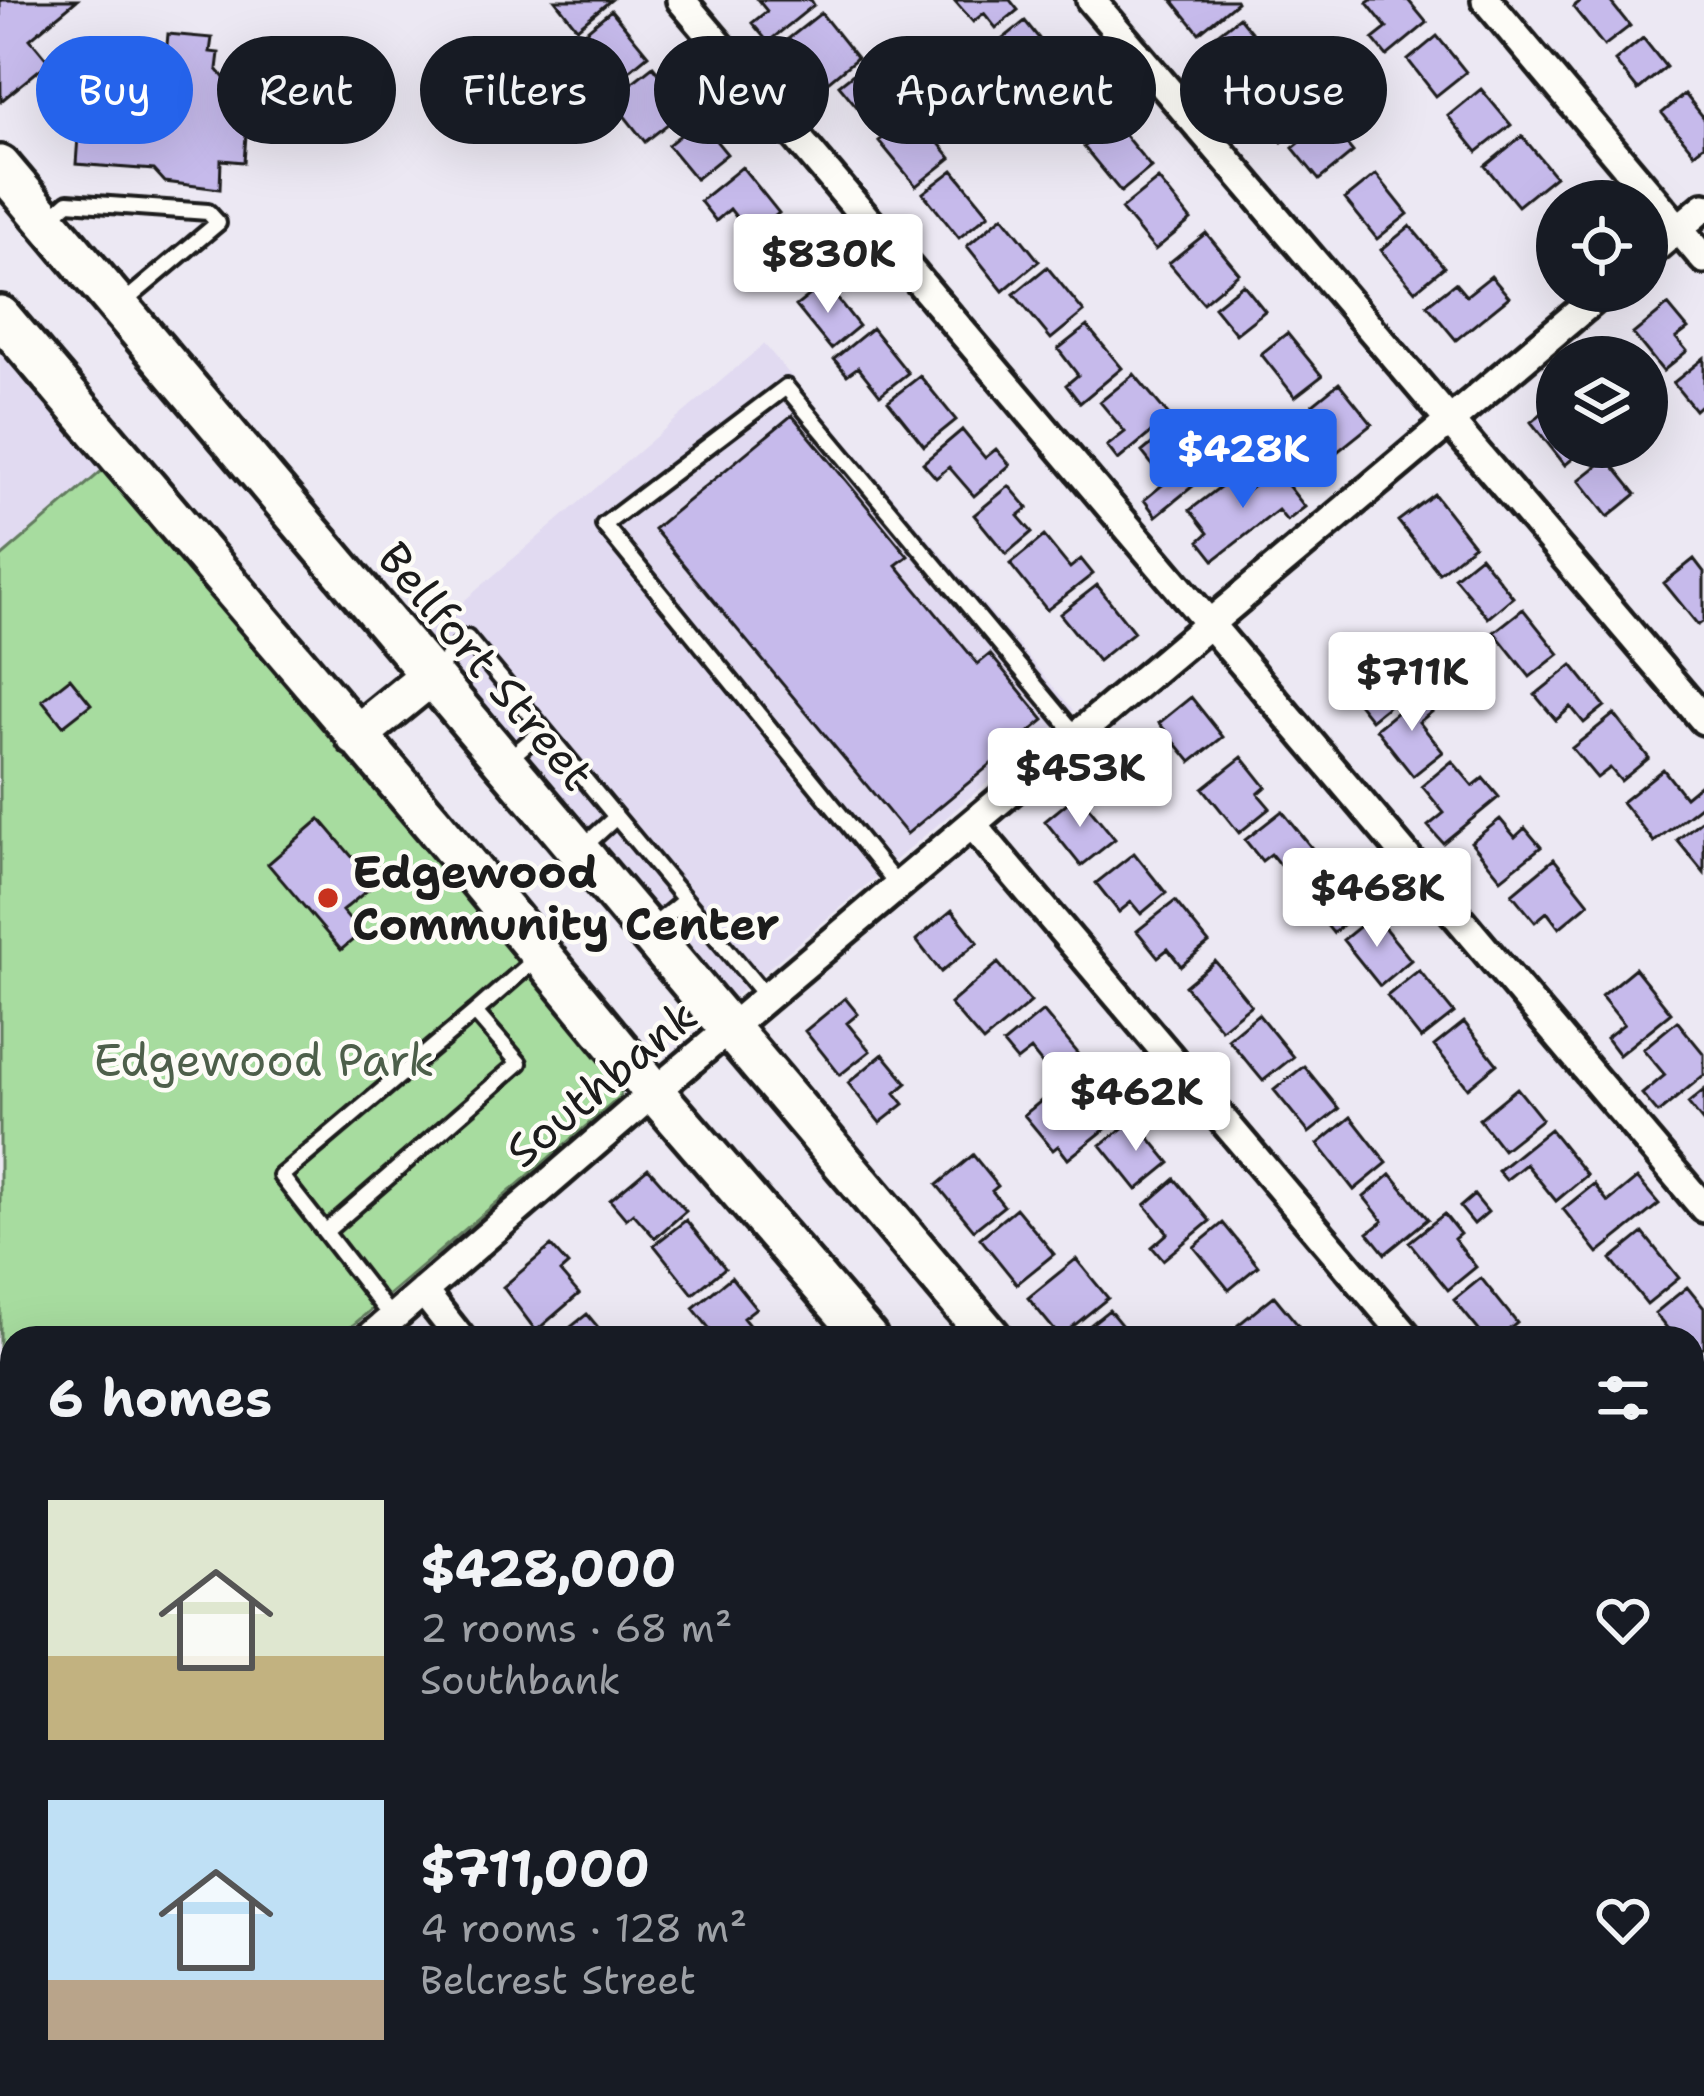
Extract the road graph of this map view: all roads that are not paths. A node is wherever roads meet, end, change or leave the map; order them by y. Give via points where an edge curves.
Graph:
1 (681, 0) edge
2 (1091, 0) edge
3 (1486, 0) edge
4 (0, 166) edge
5 (1704, 207) edge
6 (46, 221) junction
7 (1678, 229) junction
8 (1668, 237) edge
9 (1704, 259) edge
10 (119, 306) junction
11 (1579, 312) edge
12 (0, 316) edge
13 (1451, 420) junction
14 (1210, 623) junction
15 (431, 675) junction
16 (1704, 720) edge
17 (543, 730) junction
18 (356, 736) junction
19 (1077, 736) junction
20 (505, 762) junction
21 (616, 817) junction
22 (972, 824) junction
23 (579, 850) junction
24 (898, 886) junction
25 (685, 900) junction
26 (647, 931) junction
27 (541, 955) junction
28 (766, 998) junction
29 (475, 1012) junction
30 (730, 1028) junction
31 (654, 1092) junction
32 (1704, 1208) edge
33 (325, 1232) junction
34 (423, 1291) junction
35 (392, 1318) junction
36 (383, 1326) edge
37 (451, 1326) edge
38 (857, 1326) edge
39 (981, 1326) edge
40 (1398, 1326) edge

1 - 14 street
2 - 13 street
3 - 7 street
4 - 6 main road, Bellfort Street
5 - 7 street
6 - 10 main road, Bellfort Street
6 - 10 lane via 68,202 208,212 218,223
7 - 8 street
7 - 9 street
10 - 15 main road, Bellfort Street
11 - 13 street, Southbank
12 - 18 main road
13 - 14 street, Southbank
13 - 16 street
14 - 19 street, Southbank
14 - 32 street
15 - 17 lane via 466,638
15 - 18 main road
15 - 20 main road, Bellfort Street
17 - 20 lane
17 - 21 lane
18 - 27 main road
19 - 22 street, Southbank
19 - 24 lane via 785,387 604,524
20 - 23 main road, Bellfort Street
21 - 23 lane
21 - 25 lane
22 - 24 street, Southbank
22 - 40 street
23 - 26 main road, Bellfort Street
24 - 28 street, Southbank
25 - 26 lane
25 - 28 lane
26 - 30 main road, Bellfort Street
27 - 29 lane
27 - 31 main road
28 - 30 street, Southbank
29 - 33 lane via 519,1063
29 - 33 lane via 281,1177
30 - 31 street, Southbank
30 - 39 main road, Bellfort Street
31 - 34 street, Southbank
31 - 38 main road
33 - 35 lane
34 - 35 street, Southbank
34 - 37 street
35 - 36 street, Southbank

